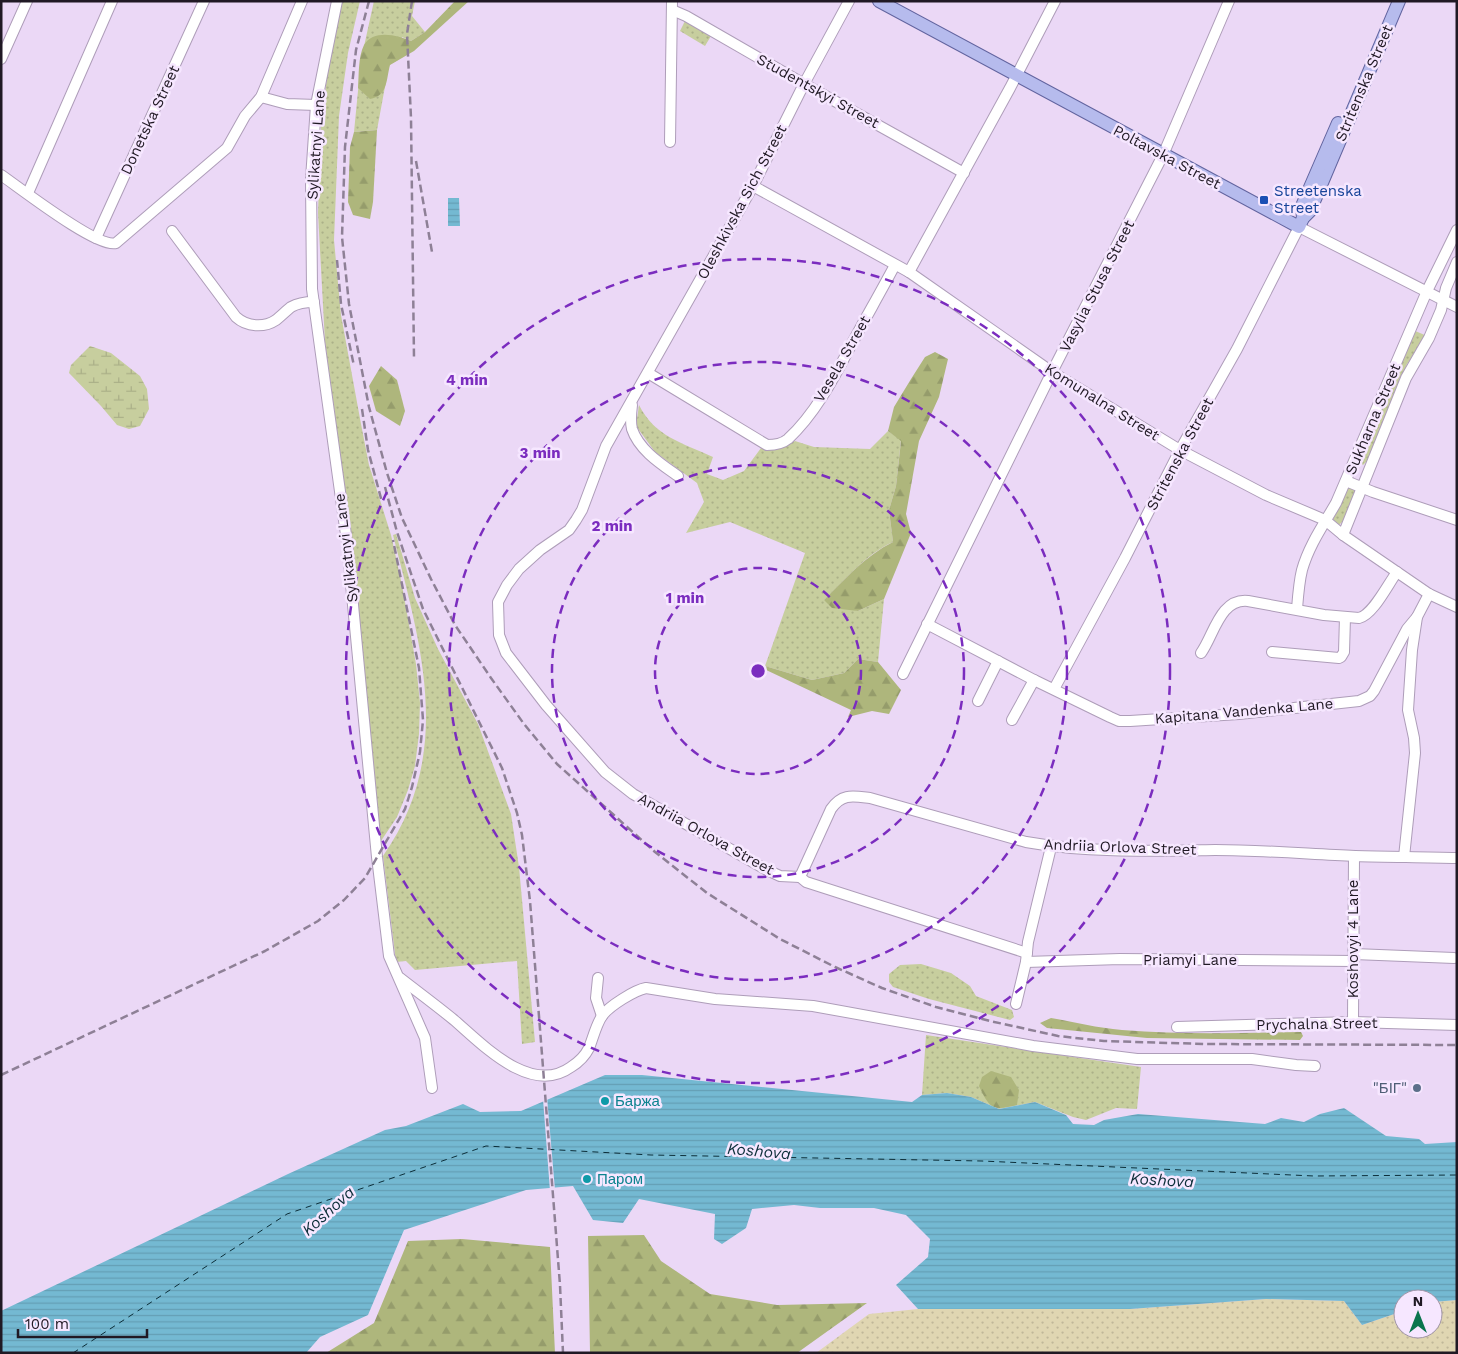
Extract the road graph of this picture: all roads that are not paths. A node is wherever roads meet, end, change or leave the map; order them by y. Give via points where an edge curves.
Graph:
1 (27, 1) edge
2 (112, 1) edge
3 (204, 1) edge
4 (302, 1) edge
5 (337, 1) edge
6 (850, 1) edge
7 (880, 1) edge
8 (1055, 1) edge
9 (1229, 1) edge
10 (1391, 1) edge
11 (1399, 1) edge
12 (672, 6) edge
13 (1, 59) edge
14 (1017, 75) junction
15 (804, 84) junction
16 (261, 97) junction
17 (316, 104) junction
18 (670, 142) dead end
19 (1163, 155) junction
20 (964, 173) junction
21 (1, 175) edge
22 (753, 186) junction
23 (28, 193) junction
24 (1300, 222) junction
25 (1457, 230) edge
26 (172, 231) dead end
27 (96, 238) junction
28 (1457, 262) edge
29 (895, 264) junction
30 (910, 272) junction
31 (1427, 291) junction
32 (1444, 300) junction
33 (314, 302) junction
34 (1457, 307) edge
35 (1052, 372) junction
36 (648, 373) junction
37 (632, 402) junction
38 (1180, 450) junction
39 (678, 476) dead end
40 (1346, 481) junction
41 (1361, 488) junction
42 (1325, 520) junction
43 (1457, 520) edge
44 (1343, 535) junction
45 (1396, 572) junction
46 (1429, 594) junction
47 (1457, 607) edge
48 (1297, 609) junction
49 (1345, 617) junction
50 (1417, 617) junction
51 (927, 624) junction
52 (1272, 652) dead end
53 (1201, 653) dead end
54 (998, 661) junction
55 (902, 674) dead end
56 (1034, 680) junction
57 (1054, 689) junction
58 (978, 701) dead end
59 (1012, 720) dead end
60 (1051, 847) junction
61 (1354, 856) junction
62 (1404, 857) junction
63 (1457, 858) edge
64 (800, 876) junction
65 (1026, 958) junction
66 (1354, 958) junction
67 (1454, 958) dead end
68 (398, 976) junction
69 (598, 978) dead end
70 (1016, 1004) dead end
71 (602, 1016) junction
72 (1353, 1022) junction
73 (1457, 1025) edge
74 (1177, 1027) dead end
75 (1315, 1066) dead end
76 (432, 1088) dead end

1 - 13 street
2 - 23 street
3 - 27 street, Donetska Street
4 - 16 street
5 - 17 street, Sylikatnyi Lane
6 - 15 street, Oleshkivska Sich Street
7 - 14 main road, Poltavska Street
8 - 14 street
9 - 19 street, Vasylia Stusa Street
10 - 24 main road, Stritenska Street via 1302,206
11 - 24 main road, Stritenska Street via 1310,211
12 - 15 street, Studentskyi Street
12 - 18 street
14 - 19 main road, Poltavska Street
14 - 20 street
15 - 20 street, Studentskyi Street
15 - 22 street, Oleshkivska Sich Street
16 - 17 street via 287,104
16 - 27 street via 245,116 227,148 116,243 109,244
17 - 33 street, Sylikatnyi Lane via 311,179
19 - 24 main road, Poltavska Street
19 - 35 street, Vasylia Stusa Street
20 - 30 street
21 - 23 street
22 - 29 street, Komunalna Street
22 - 36 street, Oleshkivska Sich Street
23 - 27 street
24 - 31 street, Poltavska Street
24 - 38 street, Stritenska Street via 1237,349
25 - 31 street, Sukharna Street
26 - 33 street via 241,322 265,325 297,304
28 - 32 street, Sukharna Street
29 - 30 street, Komunalna Street
29 - 36 street, Vesela Street via 816,407 783,442 767,445
30 - 35 street, Komunalna Street
31 - 32 street, Poltavska Street
31 - 40 street, Sukharna Street
32 - 34 street, Poltavska Street
32 - 41 street, Sukharna Street via 1430,338 1406,378
33 - 68 street, Sylikatnyi Lane via 347,542 389,956
35 - 38 street, Komunalna Street
35 - 51 street, Vasylia Stusa Street
36 - 37 street, Oleshkivska Sich Street
37 - 39 street via 632,431 650,456
37 - 64 street, Andriia Orlova Street via 606,446 576,520 569,530 519,569 507,585 498,602 499,635 506,653 546,705 605,772 633,794 767,870 787,877
38 - 42 street, Komunalna Street via 1266,495
38 - 57 street, Stritenska Street
40 - 41 street
40 - 42 street, Sukharna Street
41 - 43 street
41 - 44 street, Sukharna Street
42 - 44 street, Komunalna Street
42 - 48 street, Sukharna Street via 1302,570
44 - 45 street, Komunalna Street
45 - 46 street, Komunalna Street
45 - 49 street via 1366,615
46 - 47 street, Komunalna Street
46 - 50 street
48 - 49 street
48 - 53 street via 1241,600 1233,602 1223,612
49 - 52 street via 1344,652 1339,658
50 - 57 street, Kapitana Vandenka Lane via 1407,629 1380,682 1370,696 1359,701 1240,714 1122,721
50 - 62 street via 1408,710 1415,753
51 - 54 street, Kapitana Vandenka Lane
51 - 55 street, Vasylia Stusa Street
54 - 56 street, Kapitana Vandenka Lane
54 - 58 street
56 - 57 street, Kapitana Vandenka Lane
56 - 59 street
60 - 61 street, Andriia Orlova Street
60 - 64 street, Andriia Orlova Street via 870,798 844,797 831,809
60 - 65 street
61 - 62 street, Andriia Orlova Street
61 - 66 street, Koshovyi 4 Lane
62 - 63 street, Andriia Orlova Street
64 - 65 street, Priamyi Lane via 806,882
65 - 66 street, Priamyi Lane
65 - 70 street
66 - 67 street, Priamyi Lane
66 - 72 street, Koshovyi 4 Lane
68 - 71 street via 497,1057 536,1076 566,1071 579,1062 587,1052
68 - 76 street, Sylikatnyi Lane via 425,1038
69 - 71 street via 596,998
71 - 75 street via 629,994 646,988 715,999 813,1006 1033,1046 1137,1059 1252,1059
72 - 73 street, Prychalna Street
72 - 74 street, Prychalna Street

